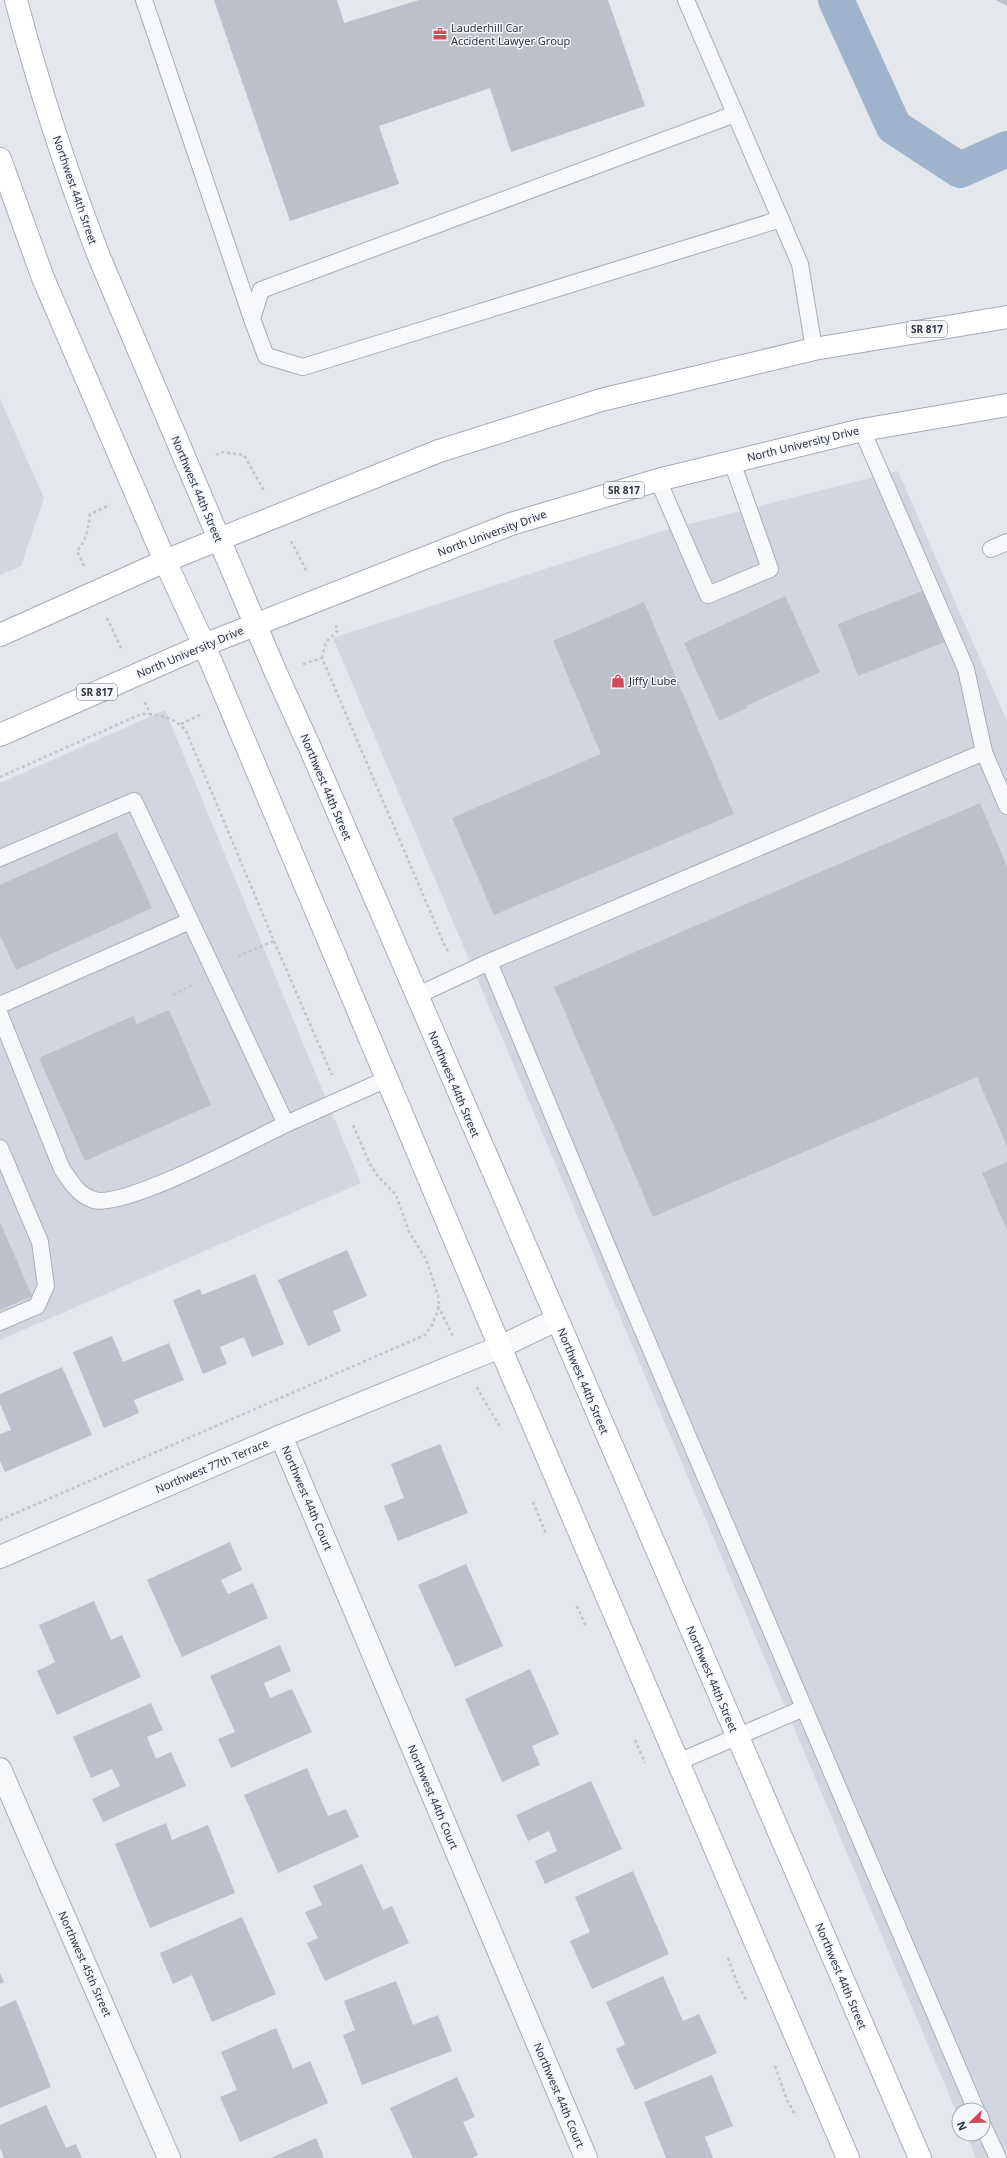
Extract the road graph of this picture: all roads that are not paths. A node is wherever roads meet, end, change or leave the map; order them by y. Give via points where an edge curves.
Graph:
1 (16, 0) edge
2 (144, 0) edge
3 (686, 0) edge
4 (735, 114) junction
5 (0, 159) edge
6 (781, 219) junction
7 (1007, 317) edge
8 (252, 319) junction
9 (814, 350) junction
10 (1007, 405) edge
11 (862, 430) junction
12 (732, 462) junction
13 (658, 480) junction
14 (219, 539) junction
15 (1007, 542) edge
16 (991, 549) dead end
17 (165, 561) junction
18 (255, 624) junction
19 (0, 635) edge
20 (204, 645) junction
21 (0, 735) edge
22 (984, 752) junction
23 (1007, 806) edge
24 (0, 858) edge
25 (190, 921) junction
26 (489, 962) junction
27 (416, 996) junction
28 (0, 1005) edge
29 (0, 1016) edge
30 (387, 1079) junction
31 (286, 1124) junction
32 (0, 1148) edge
33 (556, 1320) junction
34 (0, 1322) edge
35 (500, 1346) junction
36 (281, 1436) junction
37 (0, 1557) edge
38 (804, 1708) junction
39 (738, 1738) junction
40 (678, 1762) junction
41 (0, 1770) edge
42 (973, 2102) edge
43 (990, 2142) edge
44 (169, 2158) edge
45 (586, 2158) edge
46 (848, 2158) edge
47 (920, 2158) edge
48 (998, 2158) edge

1 - 14 street, Northwest 44th Street via 38,83 77,200
2 - 8 lane
3 - 4 lane
4 - 6 lane
4 - 8 lane via 261,290
5 - 17 street via 43,278
6 - 8 lane via 303,367 266,356
6 - 9 lane via 800,264
7 - 9 street, SR 817
9 - 14 street, SR 817 via 601,400 439,451
10 - 11 street, North University Drive / SR 817
11 - 12 street, North University Drive / SR 817
11 - 22 lane via 966,669
12 - 13 street, North University Drive / SR 817
12 - 13 lane via 770,569 708,595
13 - 18 street, North University Drive / SR 817 via 511,524
14 - 17 street, SR 817
14 - 18 street, Northwest 44th Street
15 - 16 lane
17 - 19 street, SR 817
17 - 20 street
18 - 20 street, North University Drive / SR 817
18 - 27 street, Northwest 44th Street
20 - 21 street, North University Drive / SR 817
20 - 30 street
22 - 23 lane
22 - 26 lane
24 - 25 lane via 134,802
25 - 28 lane
25 - 31 lane
26 - 27 lane
26 - 38 lane
27 - 33 street, Northwest 44th Street
29 - 31 lane via 62,1169 76,1190 95,1200 116,1200 153,1187
30 - 31 lane
30 - 35 street
32 - 34 lane via 40,1242 46,1286 37,1306
33 - 35 street, Northwest 77th Terrace
33 - 39 street, Northwest 44th Street
35 - 36 street, Northwest 77th Terrace
35 - 40 street
36 - 37 street, Northwest 77th Terrace
36 - 45 street, Northwest 44th Court
38 - 39 lane
38 - 42 lane
39 - 40 lane
39 - 47 street, Northwest 44th Street
40 - 46 street
41 - 44 street, Northwest 45th Street
43 - 48 lane

